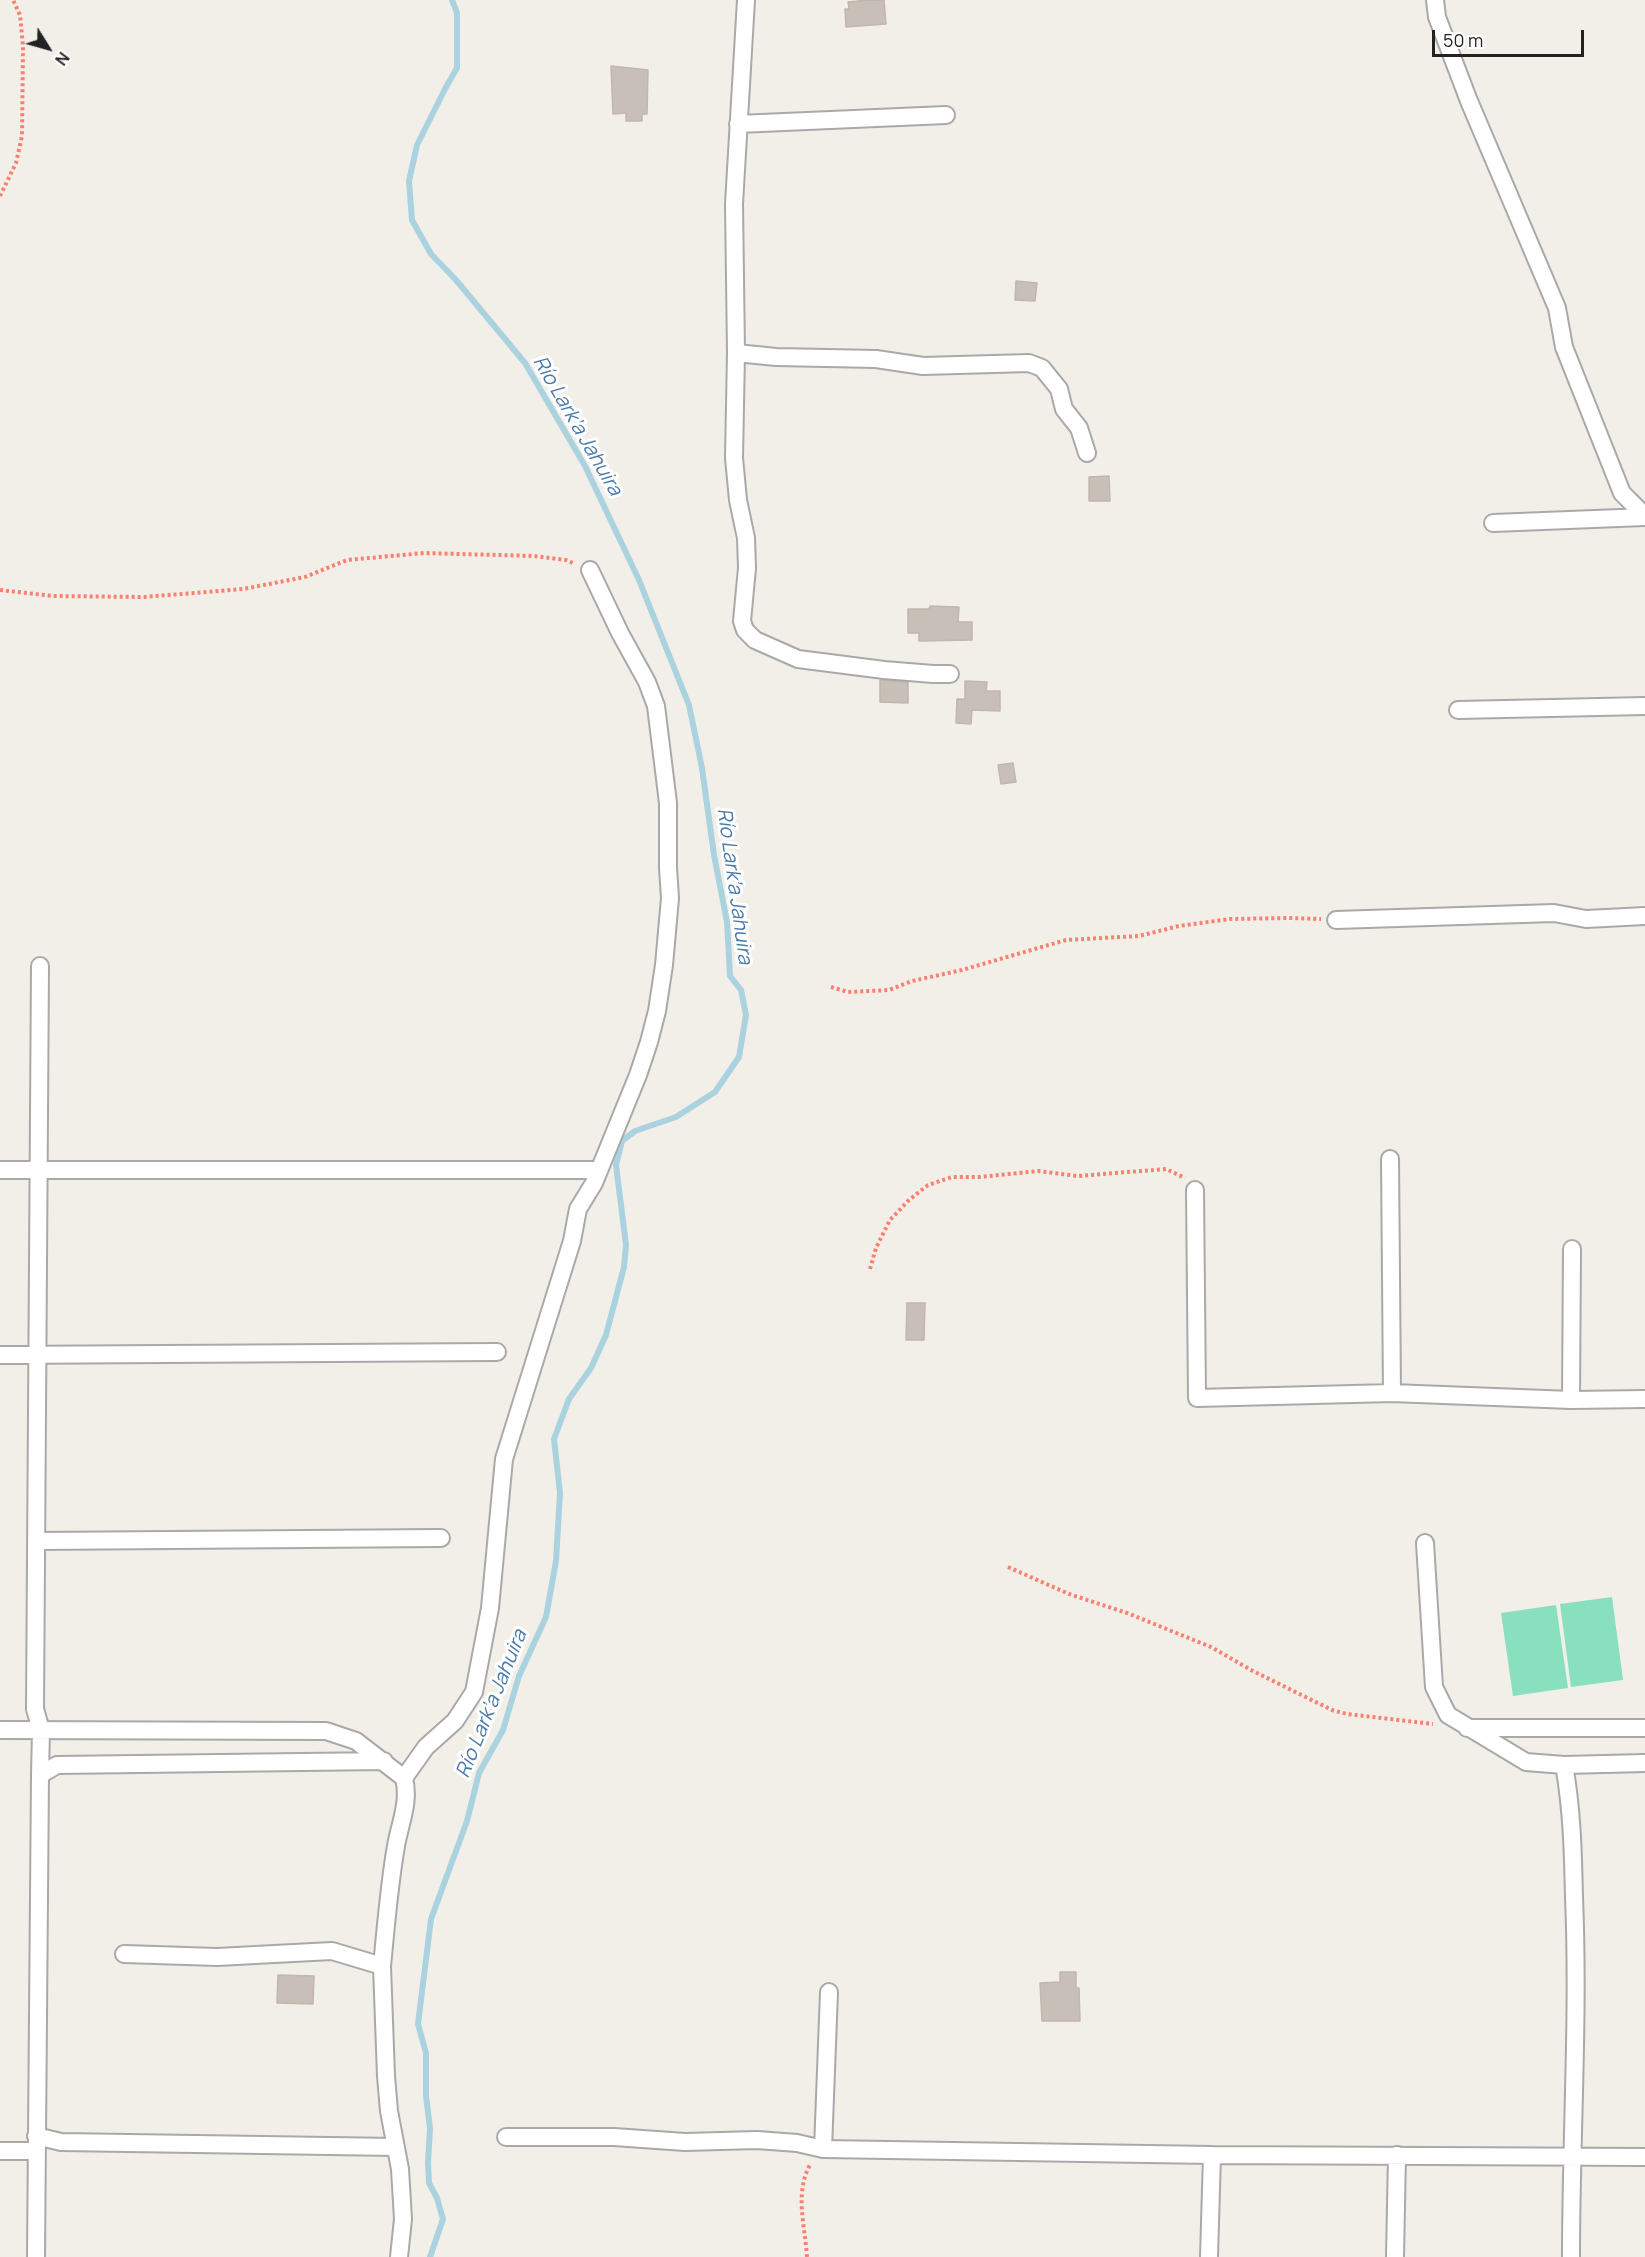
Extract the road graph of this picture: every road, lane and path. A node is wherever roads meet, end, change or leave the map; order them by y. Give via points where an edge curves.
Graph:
1 (13, 0) edge
2 (746, 0) edge
3 (1435, 0) edge
4 (946, 115) dead end
5 (738, 124) junction
6 (0, 196) edge
7 (736, 353) junction
8 (1087, 453) dead end
9 (1493, 523) dead end
10 (590, 570) joint
11 (0, 590) edge
12 (950, 674) dead end
13 (1645, 706) edge
14 (1458, 710) dead end
15 (1645, 916) edge
16 (1336, 920) joint
17 (40, 966) dead end
18 (831, 987) dead end
19 (1390, 1159) dead end
20 (0, 1170) edge
21 (38, 1170) junction
22 (599, 1170) junction
23 (1196, 1190) joint
24 (1572, 1250) dead end
25 (870, 1269) dead end
26 (497, 1352) dead end
27 (0, 1354) edge
28 (38, 1355) junction
29 (1392, 1393) junction
30 (1645, 1399) edge
31 (1571, 1400) junction
32 (441, 1538) dead end
33 (37, 1541) junction
34 (1425, 1544) dead end
35 (1008, 1567) dead end
36 (1436, 1724) dead end
37 (1467, 1728) junction
38 (1645, 1728) edge
39 (0, 1730) edge
40 (41, 1730) junction
41 (384, 1761) junction
42 (1645, 1763) edge
43 (1564, 1765) junction
44 (40, 1775) junction
45 (404, 1778) junction
46 (124, 1954) dead end
47 (382, 1966) junction
48 (829, 1992) dead end
49 (506, 2137) dead end
50 (36, 2143) junction
51 (396, 2147) junction
52 (823, 2149) junction
53 (0, 2151) edge
54 (1212, 2155) junction
55 (1397, 2155) junction
56 (1571, 2157) junction
57 (1645, 2157) edge
58 (36, 2257) edge
59 (399, 2257) edge
60 (807, 2257) edge
61 (1209, 2257) edge
62 (1395, 2257) edge
63 (1571, 2257) edge

1 - 6 path via 20,15 23,45 22,136 16,164
2 - 5 street
3 - 9 street via 1437,17 1469,101 1557,308 1564,347 1618,483 1626,498 1645,516
4 - 5 street
5 - 7 street
7 - 8 street via 876,359 923,366 1029,363 1042,368 1059,389 1064,409 1079,428
7 - 12 street via 734,458 746,538 742,621 745,630 755,640 798,659
10 - 11 path via 566,560 534,556 424,553 347,560 305,578 243,589 144,597 53,596
10 - 22 street via 656,706 668,803 670,898 652,1032
13 - 14 street
15 - 16 street via 1586,919 1554,913
16 - 18 path via 1230,919 1139,936 1066,940 889,990 848,992
17 - 21 street
19 - 29 street
20 - 21 street
21 - 22 street
21 - 28 street
22 - 45 street via 578,1209 572,1241 504,1460 490,1608 474,1692 455,1721 426,1747
23 - 25 path via 1185,1178 1166,1169 1078,1176 1038,1171 952,1177 928,1185 890,1220
23 - 29 street via 1197,1398
24 - 31 street
26 - 28 street
27 - 28 street
28 - 33 street
29 - 31 street
30 - 31 street
32 - 33 street
33 - 40 street via 35,1709
34 - 37 street via 1434,1687 1448,1715
35 - 36 path via 1211,1647 1332,1710
37 - 38 street
37 - 43 street via 1526,1762
39 - 40 street
40 - 41 street via 326,1731 356,1742
40 - 44 street
41 - 44 street via 57,1765
41 - 45 street
42 - 43 street
43 - 56 street via 1571,1803 1577,1976
44 - 50 street
45 - 47 street via 406,1805 396,1846
46 - 47 street via 217,1957 332,1951
47 - 51 street via 386,2076
48 - 52 street
49 - 52 street via 757,2140
50 - 51 street
50 - 53 street
50 - 58 street
51 - 59 street via 403,2219
52 - 54 street
52 - 60 path via 805,2174 800,2196
54 - 55 street
54 - 61 street
55 - 56 street
55 - 62 street
56 - 57 street
56 - 63 street

